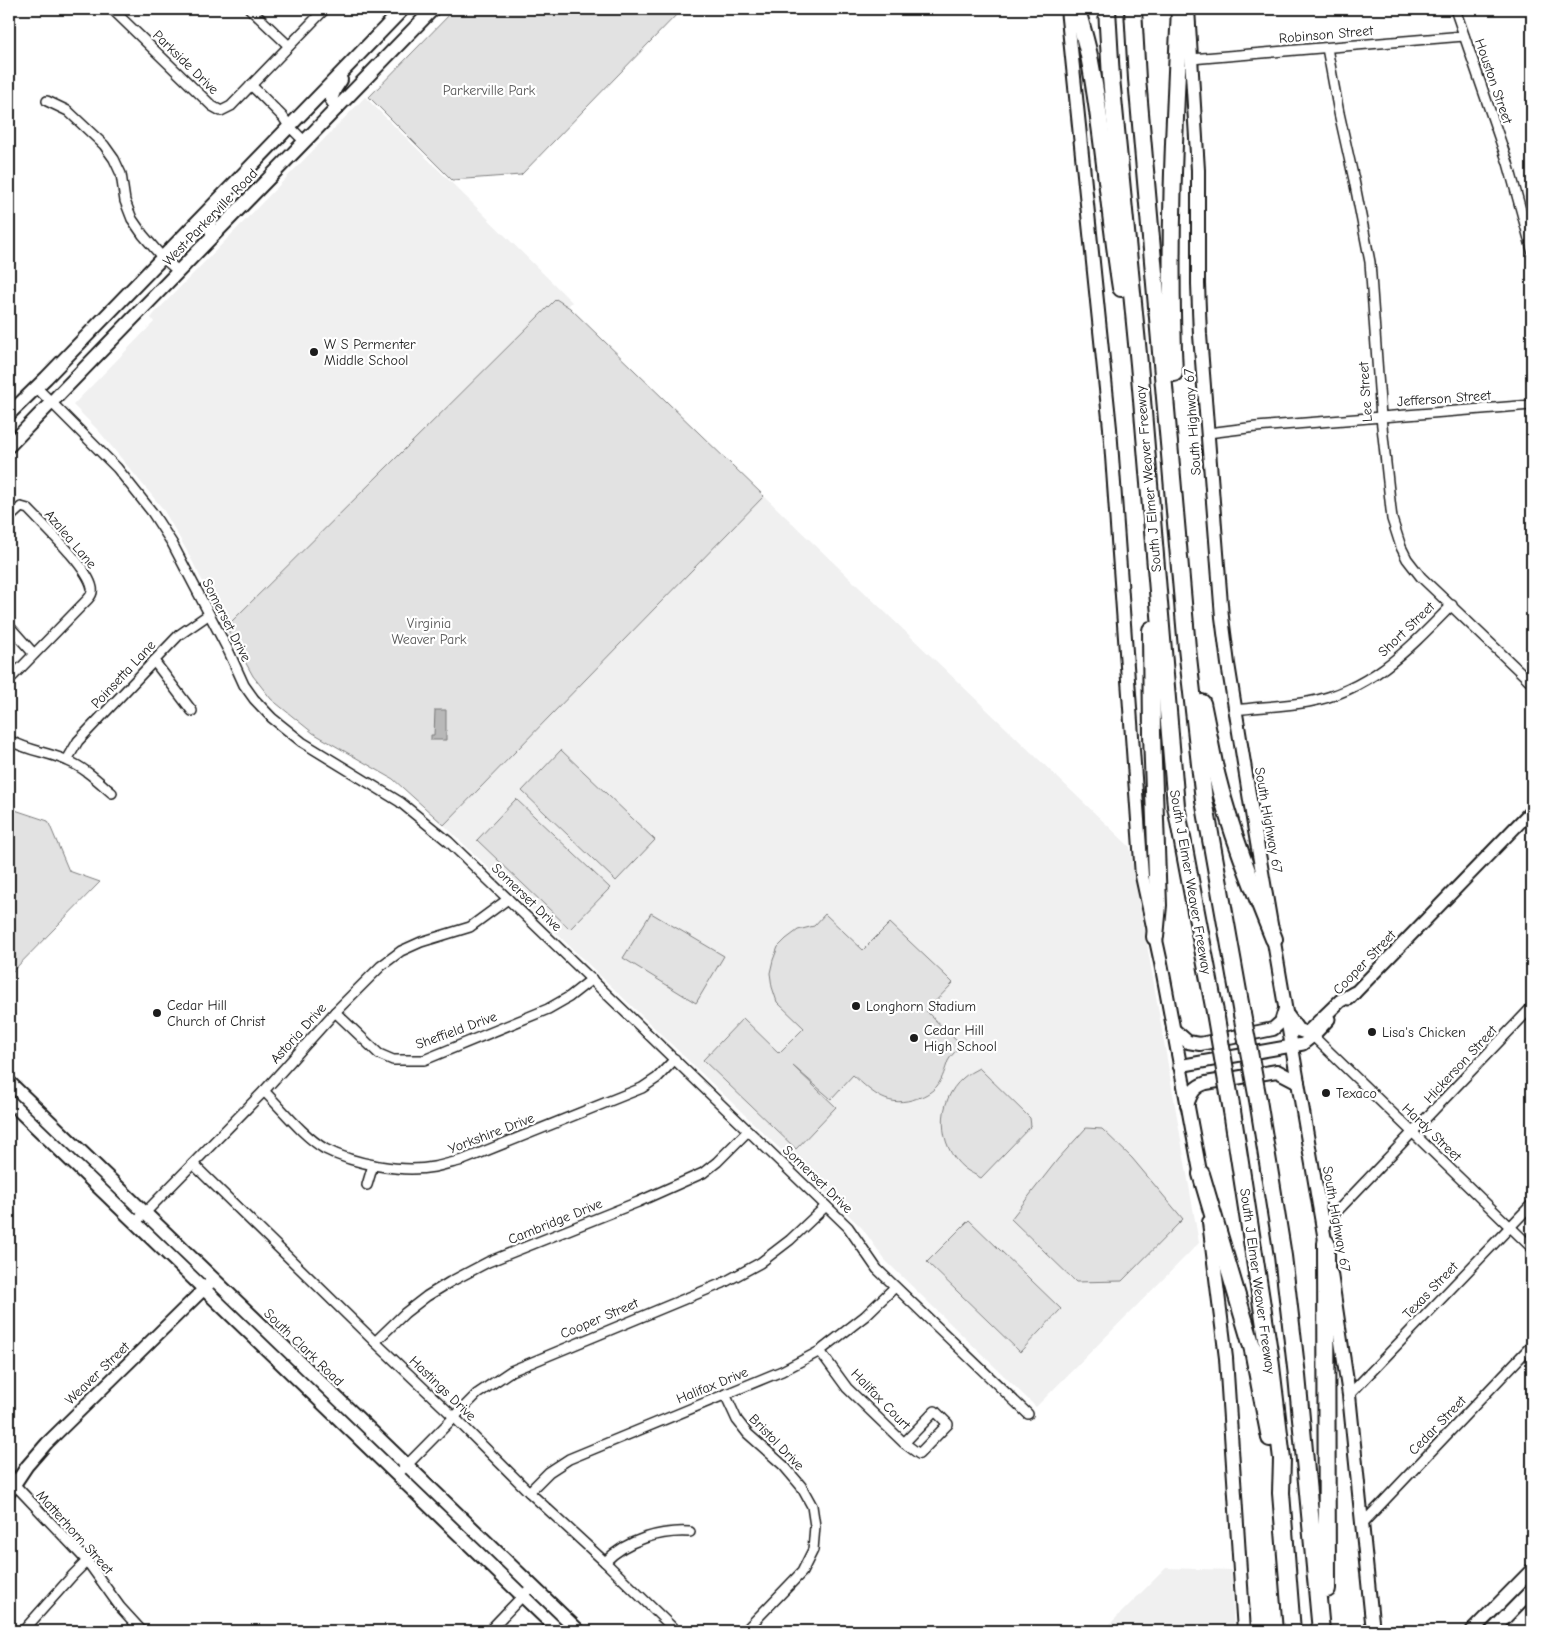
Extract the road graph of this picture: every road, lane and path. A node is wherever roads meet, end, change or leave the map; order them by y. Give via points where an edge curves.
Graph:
1 (112, 9) edge
2 (250, 9) edge
3 (325, 9) edge
4 (403, 9) edge
5 (433, 9) edge
6 (1067, 9) edge
7 (1077, 9) edge
8 (1107, 9) edge
9 (1133, 9) edge
10 (1180, 9) edge
11 (1188, 9) edge
12 (1455, 9) edge
13 (1464, 36) junction
14 (368, 44) junction
15 (288, 46) junction
16 (1327, 48) junction
17 (1191, 59) junction
18 (251, 86) junction
19 (47, 101) dead end
20 (337, 108) junction
21 (289, 126) junction
22 (304, 141) junction
23 (250, 167) junction
24 (213, 235) junction
25 (1532, 250) edge
26 (162, 257) junction
27 (178, 271) junction
28 (1139, 364) junction
29 (36, 387) junction
30 (51, 402) junction
31 (1532, 405) edge
32 (9, 414) edge
33 (1380, 417) junction
34 (1208, 433) junction
35 (9, 446) edge
36 (1172, 465) junction
37 (9, 518) edge
38 (1157, 580) junction
39 (1452, 605) junction
40 (208, 615) junction
41 (9, 626) edge
42 (1187, 648) junction
43 (34, 654) junction
44 (154, 661) junction
45 (9, 680) edge
46 (1532, 683) edge
47 (1236, 710) junction
48 (192, 711) dead end
49 (9, 740) edge
50 (67, 760) junction
51 (112, 793) dead end
52 (1532, 810) edge
53 (508, 899) junction
54 (1155, 937) junction
55 (1274, 939) junction
56 (592, 979) junction
57 (1354, 994) junction
58 (1532, 1007) edge
59 (1285, 1009) junction
60 (335, 1012) junction
61 (1173, 1029) junction
62 (1313, 1036) junction
63 (1293, 1047) junction
64 (675, 1059) junction
65 (1180, 1066) junction
66 (1298, 1082) junction
67 (9, 1083) edge
68 (264, 1091) junction
69 (9, 1102) edge
70 (1186, 1105) junction
71 (748, 1131) junction
72 (1414, 1133) junction
73 (83, 1154) junction
74 (74, 1164) junction
75 (192, 1164) junction
76 (373, 1165) junction
77 (1201, 1174) junction
78 (367, 1185) dead end
79 (1532, 1204) edge
80 (826, 1206) junction
81 (144, 1213) junction
82 (135, 1223) junction
83 (1324, 1225) junction
84 (1510, 1226) junction
85 (1326, 1243) junction
86 (1532, 1248) edge
87 (213, 1280) junction
88 (895, 1287) junction
89 (204, 1290) junction
90 (374, 1342) junction
91 (1532, 1345) edge
92 (820, 1351) junction
93 (725, 1394) junction
94 (1349, 1395) junction
95 (1028, 1414) dead end
96 (454, 1416) junction
97 (904, 1443) junction
98 (406, 1466) junction
99 (9, 1473) edge
100 (397, 1475) junction
101 (12, 1489) edge
102 (529, 1492) junction
103 (1281, 1494) junction
104 (1362, 1524) junction
105 (690, 1532) dead end
106 (88, 1562) junction
107 (605, 1562) junction
108 (1532, 1570) edge
109 (532, 1586) junction
110 (1532, 1590) edge
111 (522, 1596) junction
112 (23, 1631) edge
113 (142, 1631) edge
114 (489, 1631) edge
115 (559, 1631) edge
116 (580, 1631) edge
117 (676, 1631) edge
118 (745, 1631) edge
119 (1244, 1631) edge
120 (1292, 1631) edge
121 (1321, 1631) edge
122 (1326, 1631) edge
123 (1372, 1631) edge
124 (1472, 1631) edge
125 (1492, 1631) edge

1 - 18 street, Parkside Drive via 221,111 231,106
2 - 15 street
3 - 15 street
4 - 14 main road, West Parkerville Road
5 - 20 main road, West Parkerville Road
6 - 54 main road via 1110,428 1142,876
7 - 28 highway via 1090,58 1114,247 1130,341
8 - 28 highway, South J Elmer Weaver Freeway
9 - 36 highway, South J Elmer Weaver Freeway
10 - 36 highway via 1172,300 1177,430
11 - 17 main road, South Highway 67
12 - 13 street, Houston Street
13 - 16 street, Robinson Street
13 - 25 street, Houston Street via 1508,163
14 - 20 main road via 335,89 331,99
14 - 21 main road, West Parkerville Road
15 - 18 street
16 - 17 street, Robinson Street
16 - 33 street, Lee Street via 1370,262
17 - 34 main road, South Highway 67 via 1198,170 1199,310
18 - 21 street
19 - 26 street via 68,111 104,145 121,174 125,201 132,219
20 - 22 main road, West Parkerville Road
21 - 22 street
21 - 23 main road, West Parkerville Road
22 - 24 main road, West Parkerville Road
23 - 24 main road via 213,213 209,225
23 - 26 main road, West Parkerville Road
24 - 27 main road, West Parkerville Road
26 - 27 street
26 - 29 main road, West Parkerville Road
27 - 30 main road, West Parkerville Road
28 - 38 highway, South J Elmer Weaver Freeway
29 - 30 street, Somerset Drive
29 - 32 main road, West Parkerville Road
30 - 35 main road, West Parkerville Road
30 - 40 street, Somerset Drive via 117,468 152,512 172,543
31 - 33 street, Jefferson Street
33 - 34 street, Jefferson Street
33 - 39 street, Lee Street via 1392,519 1401,547 1421,577
34 - 47 main road, South Highway 67 via 1222,617
36 - 42 highway, South J Elmer Weaver Freeway
37 - 43 street, Azalea Lane via 21,507 28,509 60,542 92,588 92,594
38 - 54 highway via 1151,613 1158,905
38 - 103 highway, South J Elmer Weaver Freeway, bridge via 1176,806 1232,1111 1270,1358 1282,1459
39 - 46 street, Lee Street
39 - 47 street, Short Street via 1402,655 1358,684 1308,702
40 - 44 street, Poinsetta Lane via 180,635
40 - 53 street, Somerset Drive via 244,685 272,718 302,742 400,802 449,842
41 - 43 street
42 - 55 highway via 1224,801 1246,871
42 - 121 highway, South J Elmer Weaver Freeway, bridge via 1204,800 1283,1256
43 - 45 street
44 - 48 street
44 - 50 street, Poinsetta Lane via 78,741
47 - 55 main road, South Highway 67
49 - 50 street via 23,748
50 - 51 street
52 - 57 street, Cooper Street
53 - 56 street, Somerset Drive
53 - 60 street, Astoria Drive via 470,928 401,951 381,966
54 - 61 main road
55 - 59 main road, South Highway 67
56 - 60 street, Sheffield Drive via 548,1010 424,1060 393,1060 379,1054
56 - 64 street, Somerset Drive
57 - 59 main road via 1340,1001 1307,1033 1294,1026
57 - 62 street, Cooper Street
58 - 72 street, Hickerson Street
59 - 61 main road via 1281,1022 1273,1029 1200,1044 1188,1042
59 - 63 main road, South Highway 67
60 - 68 street, Astoria Drive
61 - 65 main road
62 - 63 street, Cooper Street
62 - 72 street, Hardy Street
63 - 65 street, Cooper Street
63 - 66 main road, South Highway 67
64 - 71 street, Somerset Drive
64 - 76 street, Yorkshire Drive via 642,1088 464,1160 409,1169
65 - 70 main road
66 - 70 main road via 1276,1071 1206,1083 1194,1089
66 - 83 main road, South Highway 67
67 - 73 main road, South Clark Road
68 - 75 street, Astoria Drive
68 - 76 street, Yorkshire Drive via 325,1148
69 - 74 main road, South Clark Road
70 - 77 main road
71 - 80 street, Somerset Drive
71 - 90 street, Cambridge Drive via 703,1173 488,1262 450,1282 405,1313
72 - 83 street, Hickerson Street
72 - 84 street, Hardy Street
73 - 74 main road
73 - 81 main road, South Clark Road
74 - 82 main road, South Clark Road
75 - 81 street, Astoria Drive
75 - 90 street, Hastings Drive
76 - 78 street
77 - 103 highway via 1253,1350
77 - 119 main road via 1226,1358
79 - 84 street, Texas Street
80 - 88 street, Somerset Drive via 848,1227 877,1269
80 - 96 street, Cooper Street via 760,1263 723,1283 510,1371 477,1394
81 - 82 street, Astoria Drive
81 - 87 main road, South Clark Road
82 - 89 main road, South Clark Road
83 - 85 main road, South Highway 67
84 - 86 street, Hardy Street
84 - 94 street, Texas Street
85 - 94 main road, South Highway 67
85 - 122 highway
87 - 89 street, Weaver Street
87 - 98 main road, South Clark Road
88 - 92 street, Halifax Drive via 865,1316
88 - 95 street, Somerset Drive
89 - 100 main road, South Clark Road
89 - 101 street, Weaver Street via 47,1443
90 - 96 street, Hastings Drive
91 - 104 street, Cedar Street
92 - 93 street, Halifax Drive via 782,1371
92 - 97 street, Halifax Court via 847,1388
93 - 102 street, Halifax Drive via 569,1459
93 - 118 street, Bristol Drive via 737,1420 748,1434 801,1486 812,1506 815,1526 813,1550 802,1572
94 - 104 main road, South Highway 67
96 - 98 street, Cooper Street
96 - 102 street, Hastings Drive
97 - 97 street, Halifax Court via 935,1411 948,1424 919,1454
98 - 100 street, Cooper Street
98 - 109 main road, South Clark Road
99 - 101 street, Matterhorn Street
100 - 111 main road, South Clark Road
101 - 106 street, Matterhorn Street
102 - 107 street, Hastings Drive
103 - 120 highway, South J Elmer Weaver Freeway
104 - 123 main road, South Highway 67
105 - 107 street via 669,1532 627,1544
106 - 112 street
106 - 113 street, Matterhorn Street
107 - 117 street, Hastings Drive
108 - 124 main road
109 - 111 street
109 - 116 main road, South Clark Road
110 - 125 main road
111 - 114 street
111 - 115 main road, South Clark Road

